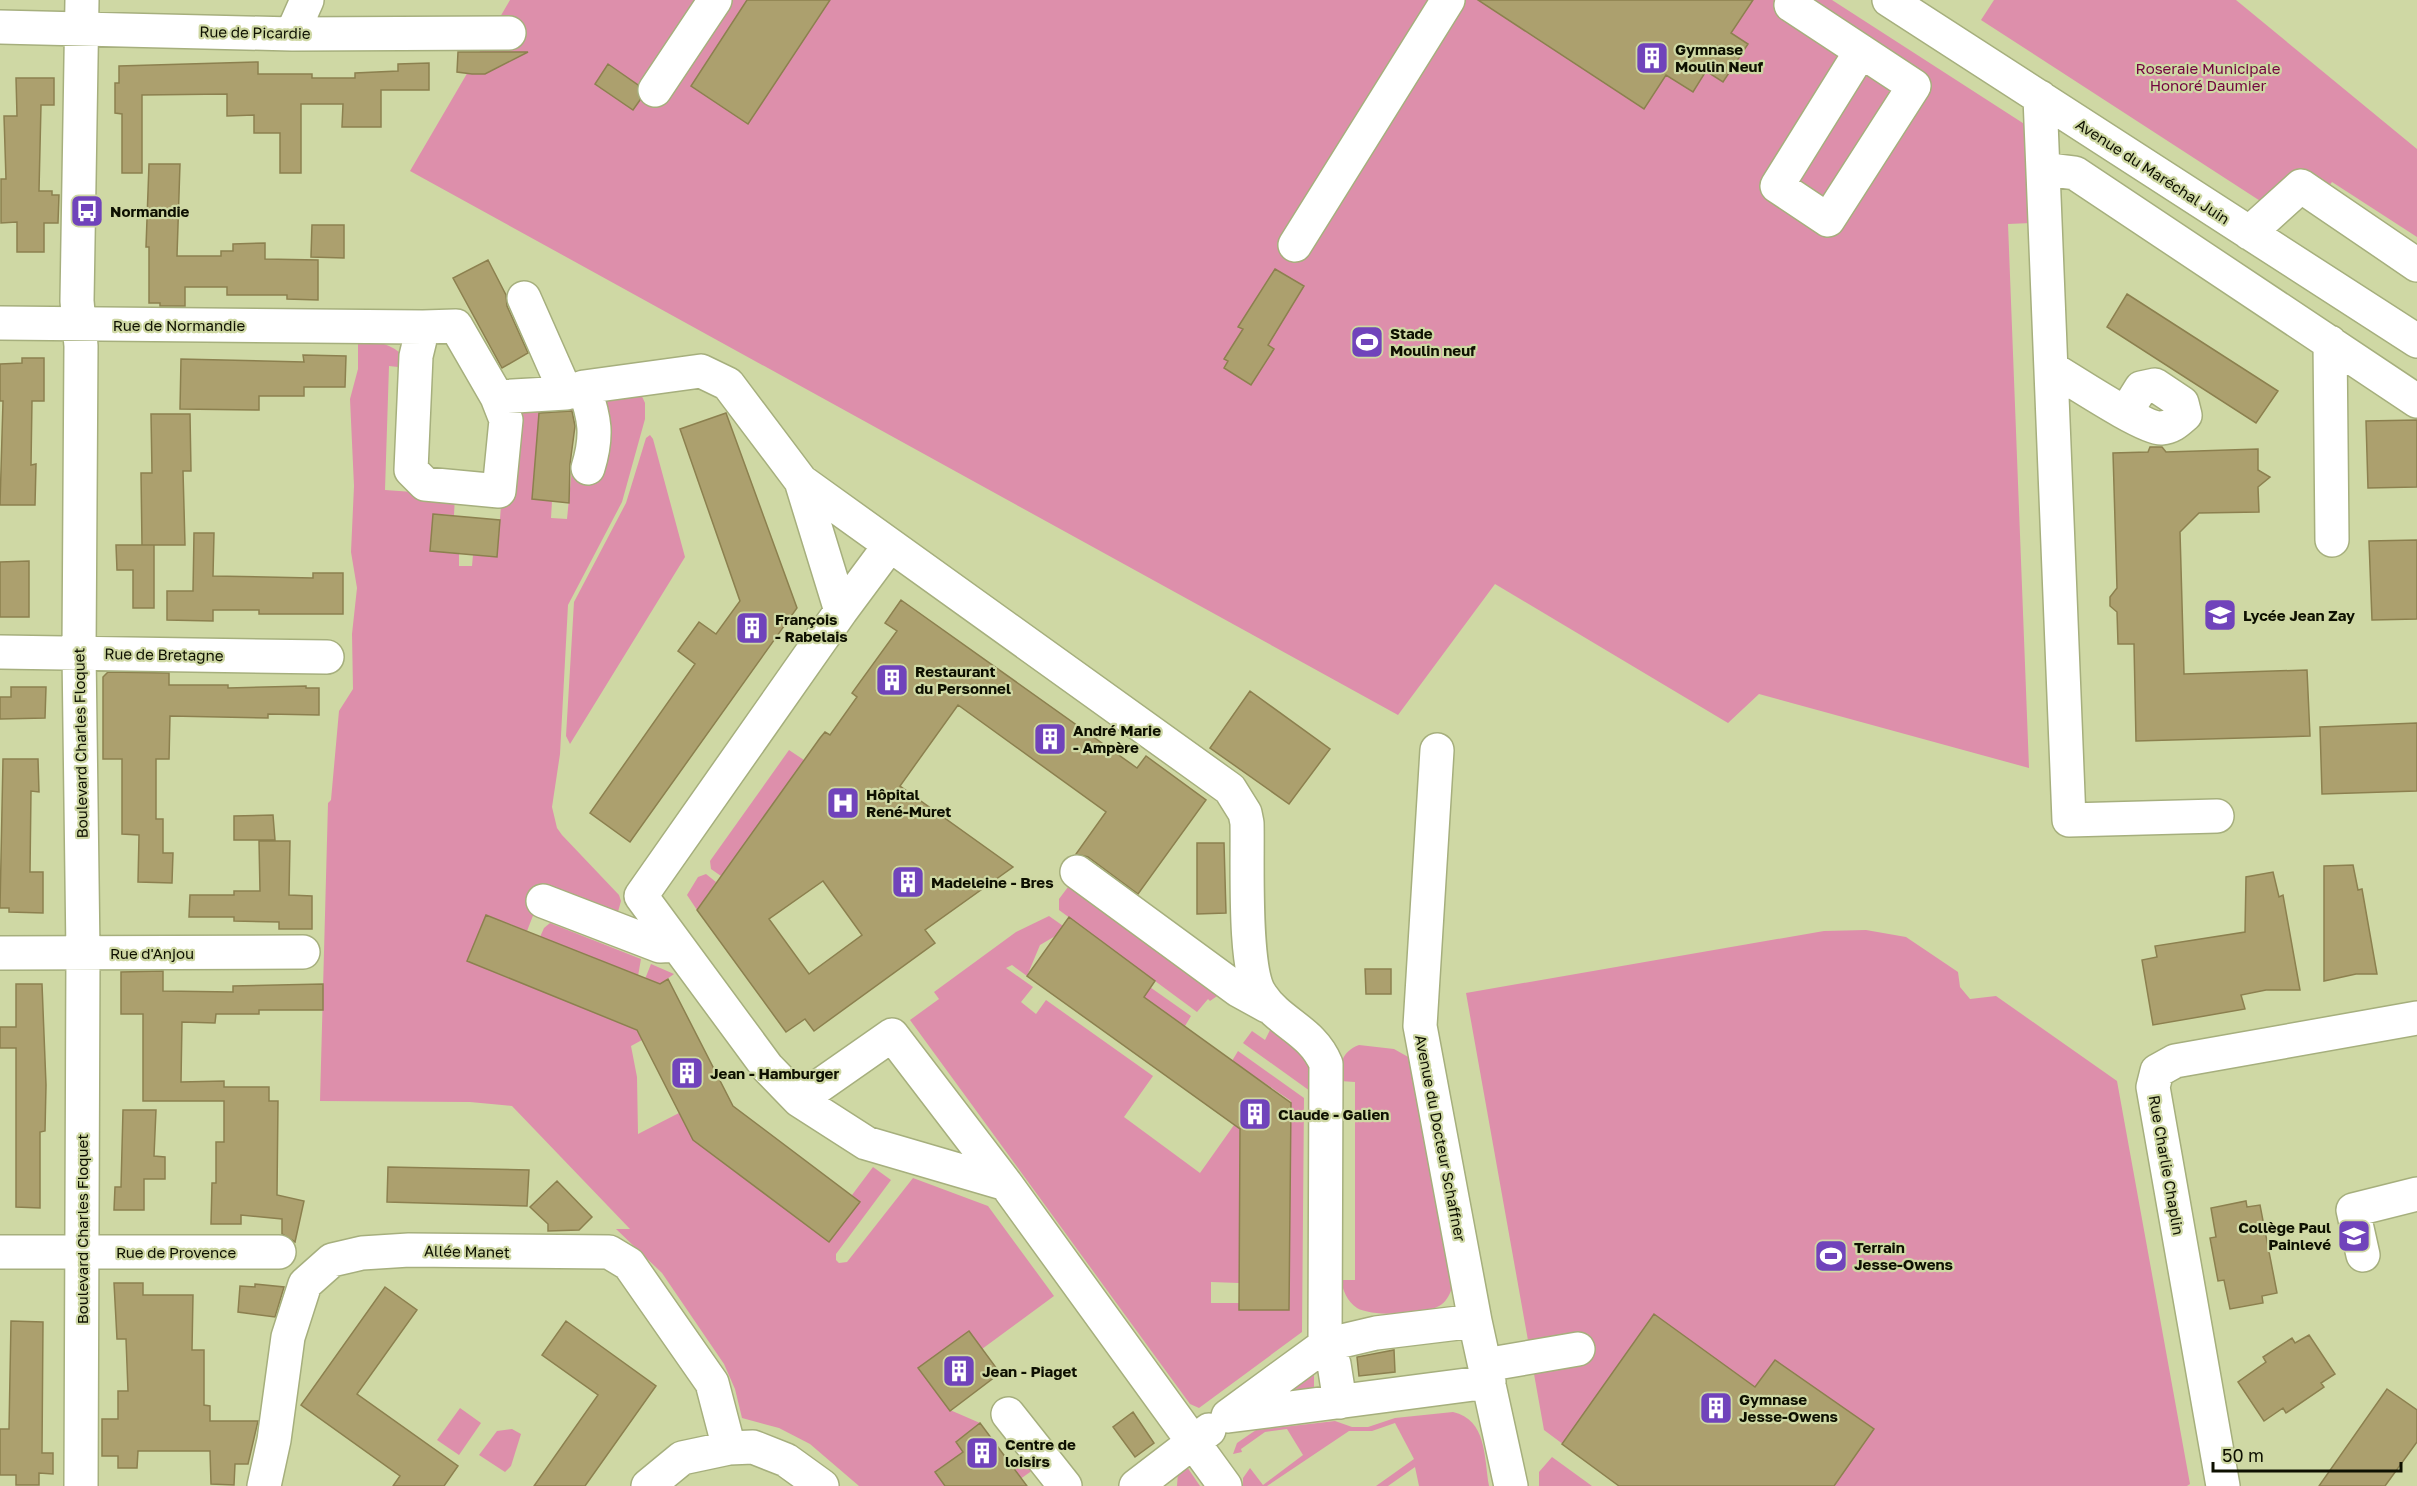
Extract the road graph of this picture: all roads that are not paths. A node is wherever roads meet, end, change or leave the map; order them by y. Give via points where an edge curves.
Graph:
1 (307, 0) edge
2 (715, 0) edge
3 (1448, 0) edge
4 (1795, 0) edge
5 (1889, 0) edge
6 (83, 14) edge
7 (0, 27) edge
8 (509, 33) dead end
9 (292, 34) junction
10 (1861, 51) junction
11 (655, 90) dead end
12 (2040, 97) junction
13 (2043, 169) junction
14 (2249, 233) junction
15 (1295, 245) dead end
16 (2417, 265) edge
17 (524, 298) dead end
18 (0, 323) edge
19 (81, 325) junction
20 (423, 327) junction
21 (2417, 341) edge
22 (2330, 342) junction
23 (2051, 368) junction
24 (575, 390) junction
25 (497, 397) junction
26 (2417, 401) edge
27 (2126, 412) dead end
28 (588, 468) dead end
29 (801, 481) junction
30 (2332, 540) dead end
31 (890, 545) junction
32 (841, 611) junction
33 (0, 652) edge
34 (79, 652) junction
35 (327, 657) dead end
36 (1437, 750) dead end
37 (2217, 816) dead end
38 (1077, 872) dead end
39 (543, 901) dead end
40 (677, 945) junction
41 (303, 952) dead end
42 (0, 953) edge
43 (84, 953) junction
44 (1271, 1009) junction
45 (2417, 1018) edge
46 (799, 1100) junction
47 (1006, 1184) junction
48 (2417, 1194) edge
49 (0, 1252) edge
50 (82, 1252) junction
51 (279, 1252) dead end
52 (2363, 1255) dead end
53 (1475, 1321) junction
54 (1325, 1345) junction
55 (1578, 1349) dead end
56 (1487, 1373) junction
57 (1340, 1402) junction
58 (1008, 1414) dead end
59 (1228, 1416) junction
60 (1192, 1443) junction
61 (729, 1448) junction
62 (81, 1486) edge
63 (264, 1486) edge
64 (648, 1486) edge
65 (822, 1486) edge
66 (1065, 1486) edge
67 (1136, 1486) edge
68 (1224, 1486) edge
69 (1511, 1486) edge
70 (2223, 1486) edge

1 - 9 street
2 - 11 street
3 - 15 street
4 - 10 street via 1791,5
5 - 12 street, Avenue du Maréchal Juin
6 - 7 street, Rue de Picardie
6 - 9 street, Rue de Picardie
6 - 19 street, Boulevard Charles Floquet via 77,301
8 - 9 street, Rue de Picardie
10 - 10 street via 1914,86 1828,220 1777,186
12 - 13 street
12 - 14 street, Avenue du Maréchal Juin
13 - 22 street via 2075,173
13 - 23 street
14 - 16 street via 2301,186 2309,197
14 - 21 street, Avenue du Maréchal Juin
17 - 24 street
18 - 19 street, Rue de Normandie
19 - 20 street, Rue de Normandie
19 - 34 street, Boulevard Charles Floquet
20 - 25 street, Rue de Normandie via 456,326
20 - 25 street via 417,356 411,470 424,484 499,491 506,420
22 - 26 street
22 - 30 street
23 - 27 street
23 - 37 street via 2069,820
24 - 25 street
24 - 28 street via 594,417 596,444
24 - 29 street via 701,371 728,384
29 - 31 street
29 - 32 street
31 - 32 street
31 - 44 street via 1230,789 1247,823 1253,982
32 - 40 street via 641,896
33 - 34 street, Rue de Bretagne
34 - 35 street, Rue de Bretagne
34 - 43 street, Boulevard Charles Floquet
36 - 53 street, Avenue du Docteur Schaffner via 1420,1026
38 - 44 street via 1238,990
39 - 40 street via 660,946
40 - 46 street via 767,1066
41 - 43 street, Rue d'Anjou
42 - 43 street, Rue d'Anjou
43 - 50 street, Boulevard Charles Floquet
44 - 54 street via 1315,1042 1326,1064
45 - 70 street, Rue Charlie Chaplin via 2175,1061 2157,1071 2153,1087
46 - 47 street via 866,1143
46 - 47 street via 892,1035
47 - 60 street
48 - 52 street via 2353,1210
49 - 50 street, Rue de Provence
50 - 51 street, Rue de Provence
50 - 62 street, Boulevard Charles Floquet
53 - 54 street via 1376,1333
53 - 56 street, Avenue du Docteur Schaffner
54 - 57 street via 1334,1364
54 - 59 street
55 - 56 street
56 - 57 street
56 - 69 street, Avenue du Docteur Schaffner
57 - 59 street
58 - 66 street
59 - 60 street
60 - 67 street
60 - 68 street
61 - 63 street, Allée Manet via 712,1383 628,1264 609,1252 362,1253 332,1260 305,1284 288,1337
61 - 64 street via 682,1458
61 - 65 street via 753,1447 786,1460

